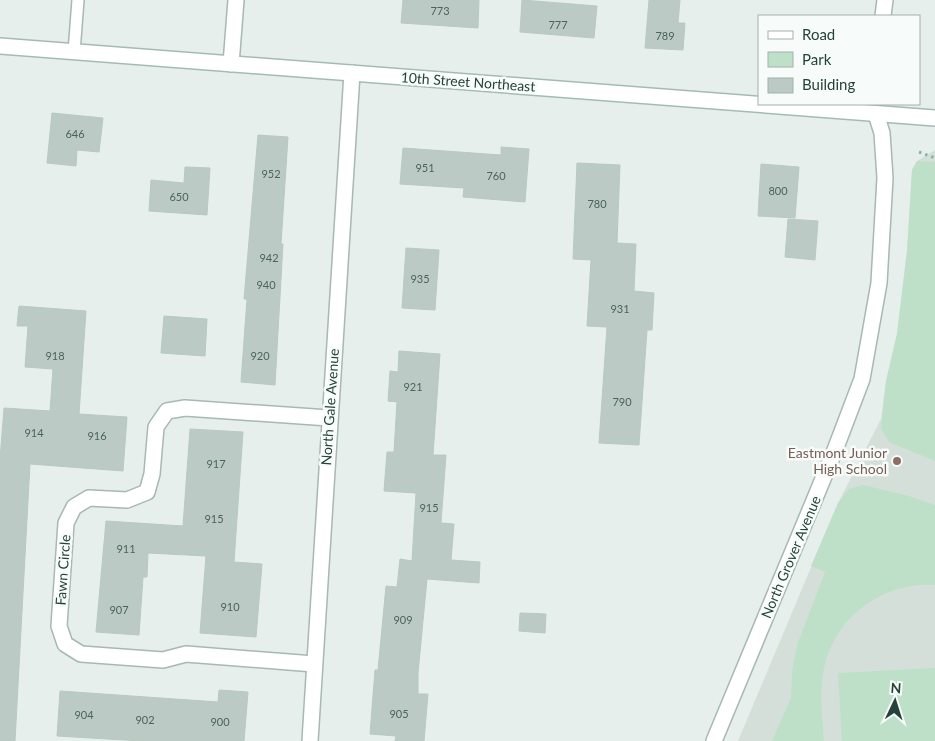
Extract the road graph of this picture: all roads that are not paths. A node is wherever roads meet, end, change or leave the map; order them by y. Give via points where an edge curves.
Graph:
1 (78, 0) edge
2 (236, 0) edge
3 (885, 0) edge
4 (883, 15) edge
5 (0, 46) edge
6 (74, 52) junction
7 (231, 64) junction
8 (352, 73) junction
9 (758, 101) edge
10 (819, 105) edge
11 (877, 109) edge
12 (935, 118) edge
13 (329, 418) junction
14 (314, 664) junction
15 (310, 741) edge
16 (714, 741) edge

1 - 6 lane
2 - 7 street
3 - 4 street
5 - 6 street, 10th Street Northeast
6 - 7 street, 10th Street Northeast
7 - 8 street, 10th Street Northeast
8 - 9 street, 10th Street Northeast
8 - 13 street, North Gale Avenue
10 - 11 street, 10th Street Northeast
11 - 12 street, 10th Street Northeast
11 - 16 street, North Grover Avenue via 884,170 881,254 872,332 862,379
13 - 14 street, North Gale Avenue
13 - 14 street, Fawn Circle via 185,408 167,411 156,427 147,492 127,500 89,498 74,507 66,523 59,626 65,644 81,654 162,660 186,654
14 - 15 street, North Gale Avenue

